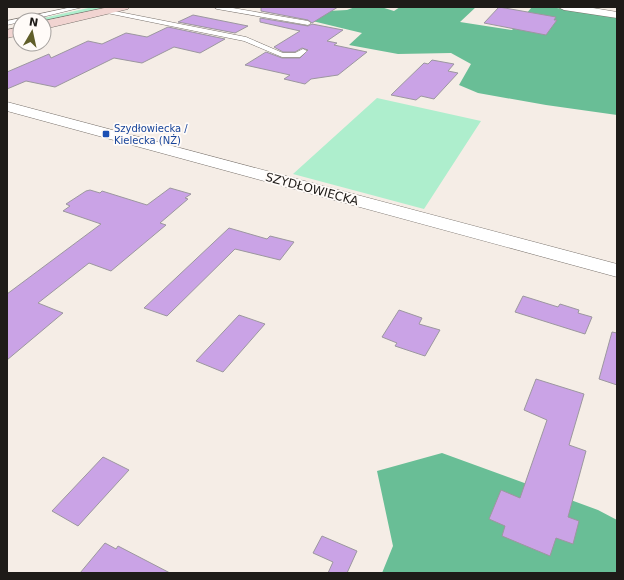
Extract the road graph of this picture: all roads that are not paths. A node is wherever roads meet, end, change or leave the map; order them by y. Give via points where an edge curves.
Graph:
1 (80, 7) edge
2 (124, 7) edge
3 (217, 7) edge
4 (564, 7) edge
5 (104, 12) junction
6 (52, 13) edge
7 (617, 15) edge
8 (52, 23) edge
9 (308, 23) dead end
10 (303, 51) dead end
11 (7, 106) edge
12 (617, 271) edge

1 - 6 lane
2 - 5 main road
3 - 9 lane
4 - 7 street
5 - 8 main road
5 - 10 lane via 246,40 282,55 297,55
11 - 12 street, SZYDŁOWIECKA

